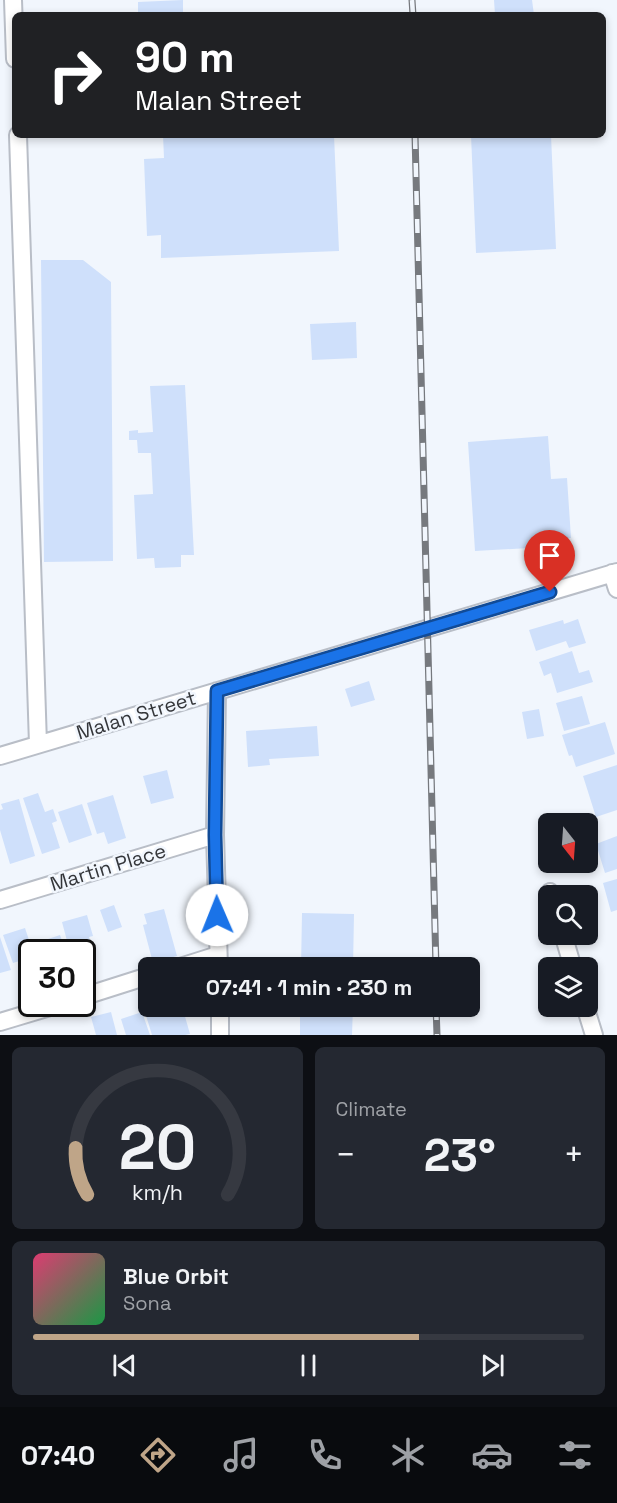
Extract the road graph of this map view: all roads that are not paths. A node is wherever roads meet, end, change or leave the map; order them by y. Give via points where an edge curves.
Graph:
1 (18, 138) edge
2 (615, 578) edge
3 (217, 691) junction
4 (38, 744) junction
5 (0, 756) edge
6 (215, 835) junction
7 (0, 900) edge
8 (218, 957) edge
9 (138, 979) edge
10 (96, 993) edge
11 (18, 1017) edge
12 (220, 1017) edge
13 (588, 1017) edge
14 (0, 1022) edge
15 (220, 1035) edge
16 (594, 1035) edge

1 - 4 street
2 - 3 street, Malan Street
3 - 4 street, Malan Street
3 - 6 street
4 - 5 street, Malan Street
6 - 7 street, Martin Place
6 - 8 street
9 - 10 street
11 - 14 street
12 - 15 street
13 - 16 street

